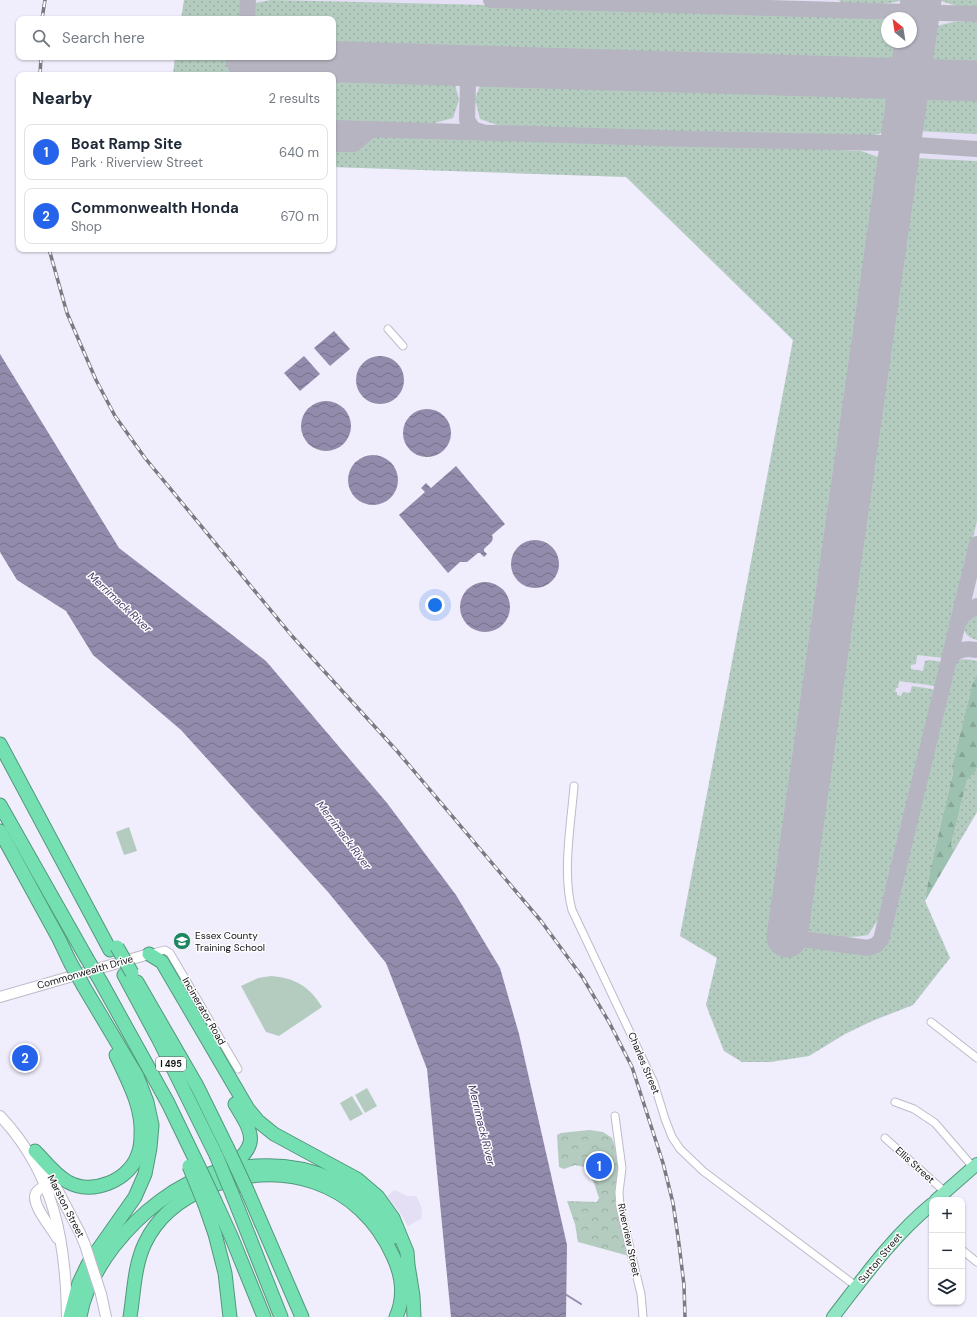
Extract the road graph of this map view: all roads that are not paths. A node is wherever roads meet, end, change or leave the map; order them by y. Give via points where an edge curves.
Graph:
1 (388, 329) dead end
2 (403, 346) dead end
3 (0, 744) edge
4 (574, 786) dead end
5 (0, 805) edge
6 (0, 830) edge
7 (149, 954) junction
8 (170, 954) joint
9 (128, 974) junction
10 (84, 987) junction
11 (0, 997) edge
12 (931, 1022) dead end
13 (977, 1058) edge
14 (238, 1068) dead end
15 (895, 1102) dead end
16 (0, 1108) edge
17 (0, 1116) edge
18 (615, 1116) dead end
19 (885, 1138) dead end
20 (36, 1150) junction
21 (975, 1166) edge
22 (227, 1168) junction
23 (46, 1186) junction
24 (930, 1197) edge
25 (941, 1197) edge
26 (63, 1199) junction
27 (210, 1203) junction
28 (929, 1208) edge
29 (62, 1248) junction
30 (965, 1252) edge
31 (976, 1259) edge
32 (408, 1265) junction
33 (856, 1286) junction
34 (294, 1299) junction
35 (69, 1317) edge
36 (80, 1317) edge
37 (106, 1317) edge
38 (130, 1317) edge
39 (230, 1317) edge
40 (264, 1317) edge
41 (281, 1317) edge
42 (302, 1317) edge
43 (305, 1317) edge
44 (396, 1317) edge
45 (414, 1317) edge
46 (643, 1317) edge
47 (833, 1317) edge

1 - 2 street
3 - 9 highway, I 495
4 - 33 street, Charles Street via 567,869 567,888 572,910 654,1083 672,1137 680,1149 703,1171
5 - 27 highway, I 495, bridge via 168,1103
6 - 10 highway, bridge
7 - 8 street, Commonwealth Drive via 165,950
7 - 11 main road, Commonwealth Drive
7 - 22 highway via 249,1128 248,1149 241,1159
7 - 32 highway via 162,962 258,1122 274,1134 357,1179 378,1197 393,1218 402,1238
8 - 14 street, Incinerator Road
9 - 34 highway, bridge via 197,1086 247,1190
9 - 41 highway, I 495, bridge via 216,1155
10 - 20 highway via 133,1091 141,1135 138,1154 128,1171 113,1182 96,1187 80,1187 55,1172
10 - 35 highway via 137,1076 152,1125 145,1174 135,1197 88,1264 79,1283
12 - 13 street
15 - 21 street via 914,1109 935,1123
16 - 20 main road, Marston Street
17 - 23 main road, Marston Street via 23,1145
18 - 46 street, Riverview Street via 622,1159 620,1207
19 - 24 street, Ellis Street
20 - 26 main road, Marston Street
21 - 25 highway, Sutton Street
22 - 32 highway via 285,1166 313,1171 343,1184 381,1217
22 - 36 highway via 200,1178 169,1195 130,1228 100,1265 91,1282
23 - 26 main road
23 - 29 main road, Marston Street
23 - 29 main road via 38,1190 34,1198
26 - 37 main road, Marston Street, bridge via 80,1233 102,1294
27 - 39 highway via 225,1273
27 - 40 highway, I 495 via 231,1236
28 - 33 highway, Sutton Street via 894,1240
29 - 35 main road, Marston Street
30 - 31 street
32 - 45 highway
33 - 47 highway, Sutton Street
34 - 42 highway
34 - 43 highway
38 - 44 highway via 141,1253 152,1232 168,1212 188,1196 219,1183 271,1174 304,1178 326,1186 361,1209 379,1230 391,1250 400,1277 402,1292

